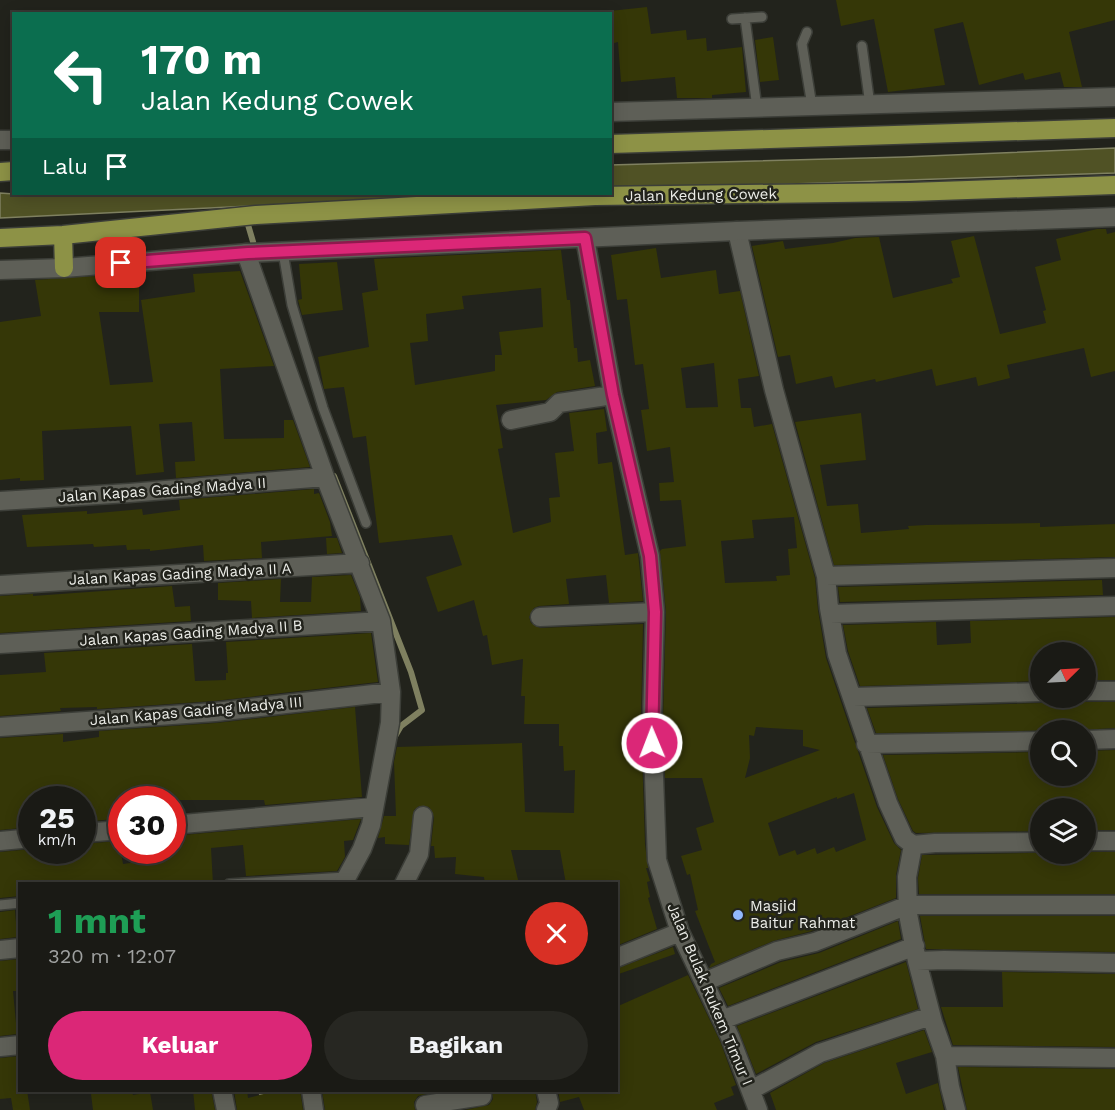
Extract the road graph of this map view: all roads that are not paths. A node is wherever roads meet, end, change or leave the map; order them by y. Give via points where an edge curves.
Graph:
1 (762, 17) dead end
2 (745, 18) junction
3 (732, 19) dead end
4 (807, 32) dead end
5 (862, 46) dead end
6 (1115, 97) edge
7 (870, 105) junction
8 (812, 106) junction
9 (757, 108) junction
10 (612, 112) edge
11 (1115, 128) edge
12 (612, 144) edge
13 (1115, 185) edge
14 (1115, 217) edge
15 (737, 231) junction
16 (63, 236) junction
17 (0, 238) edge
18 (585, 238) junction
19 (279, 252) junction
20 (247, 253) junction
21 (64, 268) junction
22 (0, 270) edge
23 (613, 395) junction
24 (511, 420) dead end
25 (325, 477) junction
26 (0, 501) edge
27 (366, 523) dead end
28 (360, 563) junction
29 (1115, 568) edge
30 (826, 576) junction
31 (0, 585) edge
32 (1115, 606) edge
33 (655, 612) junction
34 (830, 614) junction
35 (540, 617) dead end
36 (381, 621) junction
37 (0, 644) edge
38 (1096, 691) edge
39 (1115, 691) edge
40 (391, 692) junction
41 (1030, 692) edge
42 (853, 697) junction
43 (0, 727) edge
44 (1115, 739) edge
45 (1096, 740) edge
46 (1030, 741) edge
47 (866, 744) junction
48 (373, 807) junction
49 (423, 816) dead end
50 (186, 824) edge
51 (18, 839) edge
52 (0, 841) edge
53 (1096, 841) edge
54 (1115, 841) edge
55 (1030, 842) edge
56 (914, 845) junction
57 (345, 880) edge
58 (287, 882) edge
59 (405, 882) edge
60 (18, 903) edge
61 (0, 905) edge
62 (908, 905) junction
63 (1115, 905) edge
64 (680, 932) junction
65 (18, 948) edge
66 (0, 950) edge
67 (916, 953) junction
68 (618, 957) edge
69 (1115, 963) edge
70 (704, 982) junction
71 (932, 1016) junction
72 (722, 1020) junction
73 (18, 1045) edge
74 (0, 1047) edge
75 (945, 1056) junction
76 (1115, 1058) edge
77 (750, 1090) junction
78 (222, 1092) edge
79 (311, 1092) edge
80 (546, 1092) edge
81 (482, 1096) dead end
82 (424, 1102) edge
83 (226, 1110) edge
84 (314, 1110) edge
85 (546, 1110) edge
86 (758, 1110) edge
87 (956, 1110) edge

1 - 2 lane
2 - 3 lane
2 - 9 lane
4 - 8 lane via 802,44
5 - 7 lane
6 - 7 street
7 - 8 street
8 - 9 street
9 - 10 street
11 - 12 highway
13 - 16 highway, Jalan Kedung Cowek via 595,196 256,215
14 - 15 street
15 - 18 street
15 - 30 street via 774,390
16 - 17 highway, Jalan Kedung Cowek
16 - 21 highway
18 - 19 street
18 - 23 street, Jalan Bulak Rukem Timur I
19 - 20 street
19 - 27 lane via 320,397
20 - 21 street
20 - 25 street
21 - 22 street
23 - 24 street via 559,403 550,412
23 - 33 street, Jalan Bulak Rukem Timur I via 650,556
25 - 26 street, Jalan Kapas Gading Madya II
25 - 28 street
28 - 31 street, Jalan Kapas Gading Madya II A
28 - 36 street
29 - 30 street
30 - 34 street
32 - 34 street
33 - 35 street
33 - 64 street, Jalan Bulak Rukem Timur I via 652,720 657,860
34 - 42 street via 837,654
36 - 37 street, Jalan Kapas Gading Madya II B
36 - 40 street
38 - 39 street
40 - 43 street, Jalan Kapas Gading Madya III via 215,712
40 - 48 street via 390,723
41 - 42 street
42 - 47 street
44 - 45 street
46 - 47 street
47 - 56 street via 899,829
48 - 50 street
48 - 57 street via 362,849
49 - 59 street via 419,854
51 - 52 street
53 - 54 street
55 - 56 street
56 - 62 street via 907,877
57 - 58 lane
60 - 61 lane
62 - 63 street
62 - 67 street
62 - 70 street via 814,942 777,951
64 - 68 street
64 - 70 street, Jalan Bulak Rukem Timur I
65 - 66 street
67 - 69 street via 944,960
67 - 71 street
67 - 72 street
70 - 72 street, Jalan Bulak Rukem Timur I
71 - 75 street
71 - 77 street via 820,1053
72 - 77 street, Jalan Bulak Rukem Timur I
73 - 74 street
75 - 76 street
75 - 87 street
77 - 86 street, Jalan Bulak Rukem Timur I
78 - 83 street
79 - 84 street
80 - 85 street
81 - 82 street

